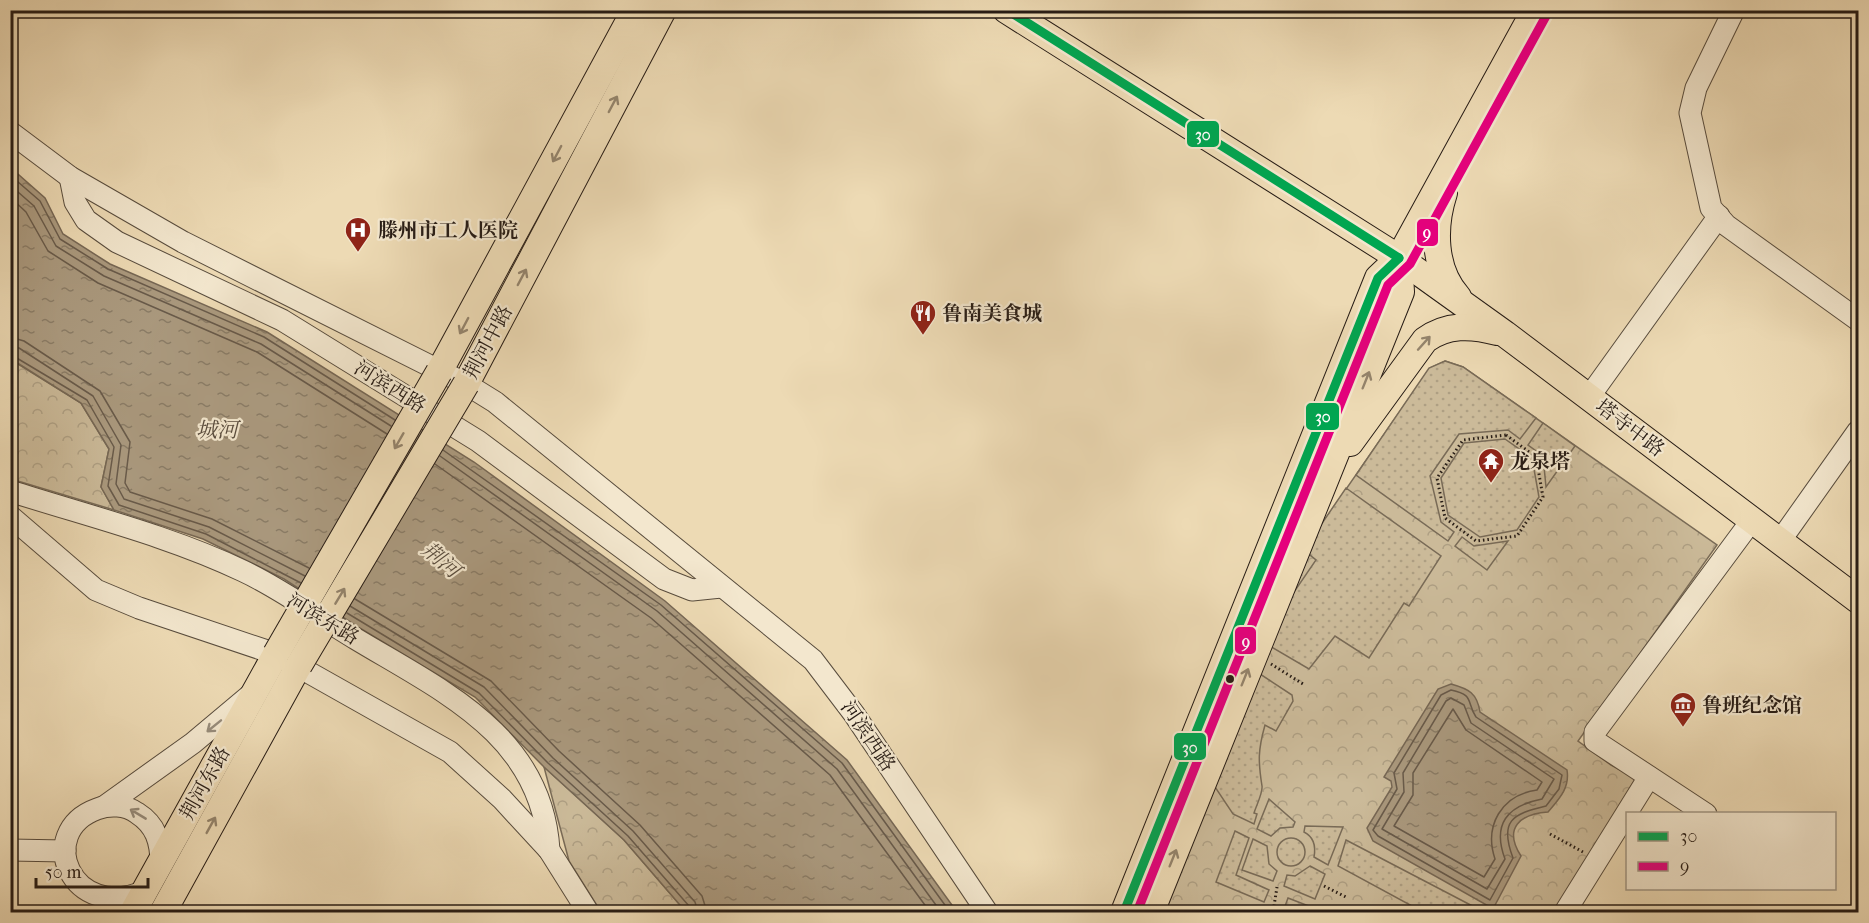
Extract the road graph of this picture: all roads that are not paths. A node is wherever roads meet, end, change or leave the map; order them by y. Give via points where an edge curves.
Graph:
1 (635, 10) edge
2 (663, 10) edge
3 (1006, 10) edge
4 (1535, 10) edge
5 (1734, 10) edge
6 (10, 132) edge
7 (1454, 160) junction
8 (70, 177) junction
9 (1719, 216) junction
10 (1400, 258) junction
11 (1469, 308) junction
12 (1858, 320) edge
13 (1505, 334) junction
14 (439, 372) junction
15 (466, 384) junction
16 (1589, 398) junction
17 (1858, 431) edge
18 (1327, 475) junction
19 (10, 490) edge
20 (10, 516) edge
21 (1752, 520) junction
22 (1780, 541) junction
23 (721, 587) junction
24 (1858, 600) edge
25 (276, 654) junction
26 (299, 665) junction
27 (259, 688) junction
28 (1649, 777) junction
29 (105, 807) junction
30 (1627, 812) edge
31 (1704, 812) edge
32 (1626, 814) edge
33 (10, 850) edge
34 (549, 850) junction
35 (64, 851) junction
36 (161, 864) junction
37 (84, 894) junction
38 (139, 902) edge
39 (107, 912) edge
40 (162, 912) edge
41 (588, 912) edge
42 (987, 912) edge
43 (1124, 912) edge
44 (1151, 912) edge
45 (1565, 912) edge

1 -> 14 main road, 荆河中路
15 -> 2 main road, 荆河中路
3 - 10 main road, 塔寺中路
4 - 7 main road
5 - 9 street via 1696,88 1690,113 1711,208
6 - 8 street, 河滨西路
7 - 10 main road
7 - 11 main road via 1436,237 1447,279 1455,295
8 - 14 street, 河滨西路 via 183,242
8 - 23 street, 河滨西路 via 75,202 86,220 117,242 292,326 478,441 664,579 692,590
9 - 12 street via 1726,225
9 - 16 street
10 - 11 main road, 塔寺中路
18 -> 10 main road via 1401,292
10 - 43 main road via 1378,278
11 - 13 main road, 塔寺中路
13 - 16 main road, 塔寺中路
18 -> 13 main road via 1425,340 1453,327
14 - 15 street, 河滨西路
14 -> 25 main road, 荆河中路, bridge
15 - 23 street, 河滨西路 via 495,402
26 -> 15 main road, 荆河中路, bridge
16 - 21 main road, 塔寺中路
17 - 22 street
44 -> 18 main road
19 - 34 street, 河滨东路 via 244,571 443,691 478,715 507,746 528,777 548,829
20 - 25 street, 河滨东路 via 96,590
21 - 22 main road, 塔寺中路
21 - 28 street via 1595,732 1595,741
22 - 24 main road, 塔寺中路
23 - 42 street, 河滨西路 via 813,660 854,714
25 - 26 street, 河滨东路
25 - 27 main road, 荆河东路
26 - 34 street, 河滨东路 via 450,752 502,799
40 -> 26 main road, 荆河东路
27 -> 29 street via 193,743
27 - 36 main road, 荆河东路
28 - 30 street
28 - 31 street
29 - 35 street via 78,822
36 -> 29 street via 159,841 148,820 120,806
32 - 45 street
33 - 35 street
34 - 41 street, 河滨东路
35 - 37 street via 66,867
36 - 38 main road, 荆河东路
37 - 38 street via 99,901
37 - 39 street via 105,904

